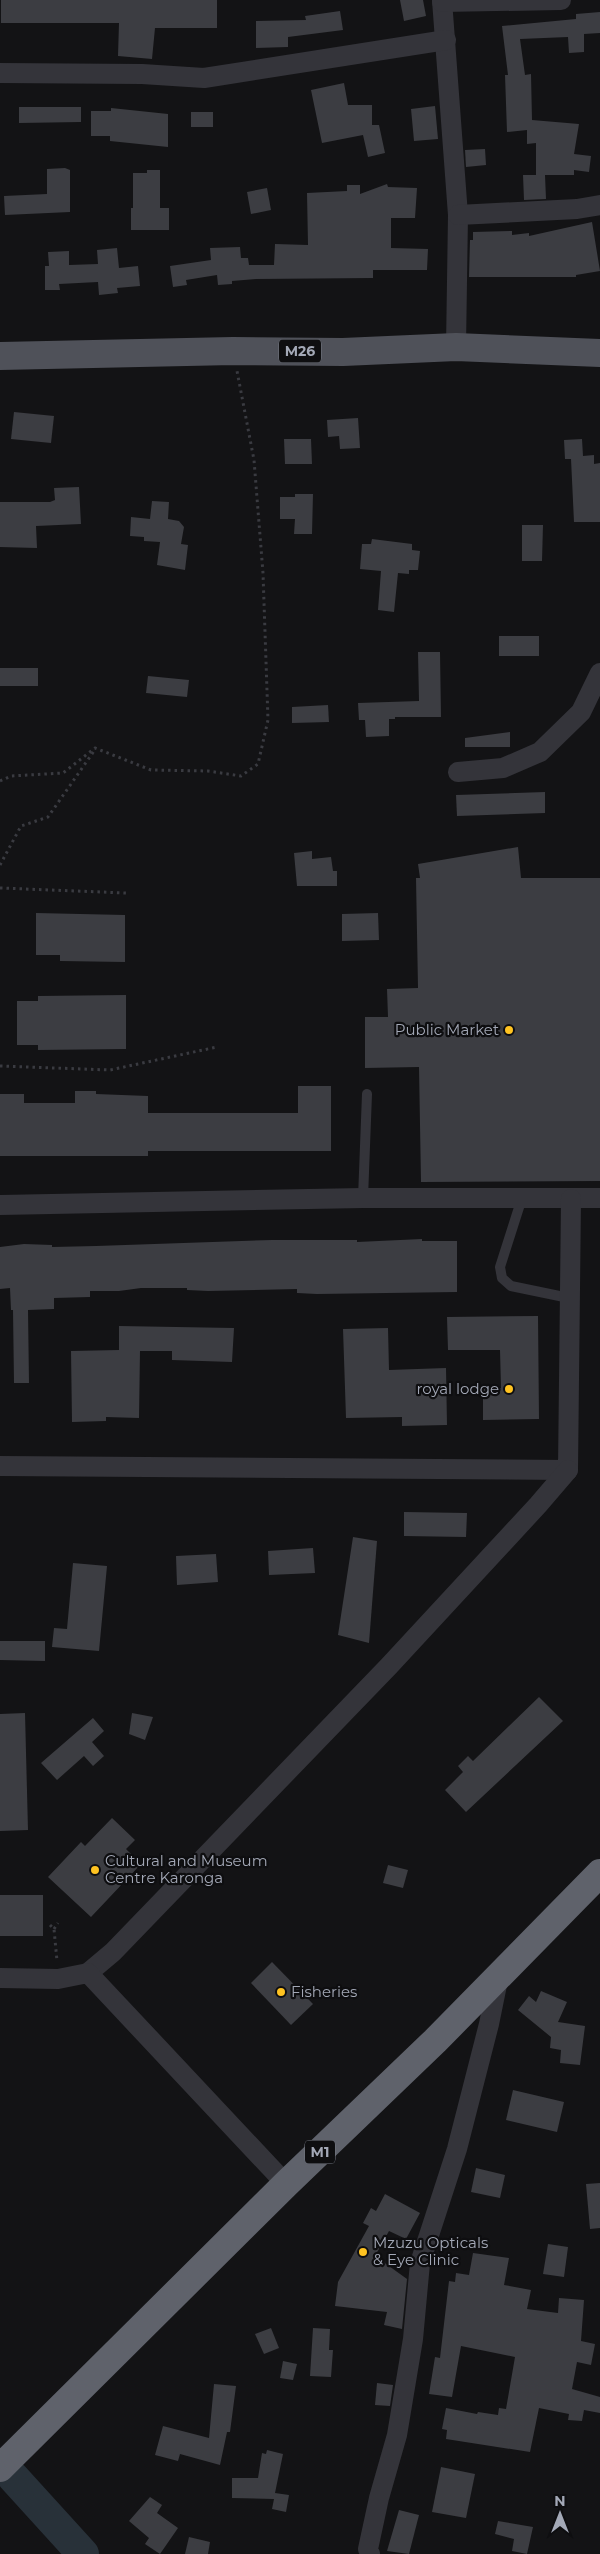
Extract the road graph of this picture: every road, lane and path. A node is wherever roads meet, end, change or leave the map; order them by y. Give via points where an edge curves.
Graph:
1 (561, 0) edge
2 (442, 1) edge
3 (446, 40) junction
4 (0, 74) edge
5 (600, 205) edge
6 (458, 215) junction
7 (456, 347) junction
8 (233, 351) junction
9 (600, 353) edge
10 (0, 356) edge
11 (600, 673) edge
12 (95, 748) junction
13 (458, 772) dead end
14 (0, 781) edge
15 (0, 865) edge
16 (0, 888) edge
17 (126, 893) dead end
18 (217, 1047) dead end
19 (0, 1066) edge
20 (366, 1094) dead end
21 (363, 1198) junction
22 (522, 1198) junction
23 (600, 1198) edge
24 (571, 1199) junction
25 (0, 1205) edge
26 (569, 1298) junction
27 (0, 1466) edge
28 (568, 1470) junction
29 (600, 1872) edge
30 (58, 1923) dead end
31 (50, 1925) dead end
32 (54, 1929) junction
33 (88, 1973) junction
34 (499, 1975) junction
35 (0, 1978) edge
36 (58, 1979) junction
37 (286, 2184) junction
38 (0, 2468) edge
39 (370, 2554) edge

1 - 2 street
2 - 3 street
3 - 4 street via 204,78 142,74
3 - 6 street
5 - 6 street
6 - 7 street
7 - 8 main road, M26 via 343,352
7 - 9 main road, M26
8 - 10 main road, M26
8 - 12 path via 254,460 263,572 268,720 258,764 241,776 208,771 151,770
11 - 13 street via 582,712 540,752 503,768
12 - 14 path via 63,773 11,776
12 - 15 path via 48,817 21,826
16 - 17 path
18 - 19 path via 110,1070
20 - 21 lane
21 - 22 street
21 - 25 street
22 - 24 street
22 - 26 lane via 500,1267 502,1278 511,1286
23 - 24 street
24 - 26 street
26 - 28 street
27 - 28 street
28 - 33 street via 390,1666 113,1952
29 - 34 highway, M1
30 - 32 path
31 - 32 path
32 - 36 path
33 - 36 street
33 - 37 street
34 - 37 highway, M1
34 - 39 street via 457,2149 420,2263 413,2339 397,2435 379,2498 368,2549
35 - 36 street
37 - 38 highway, M1

